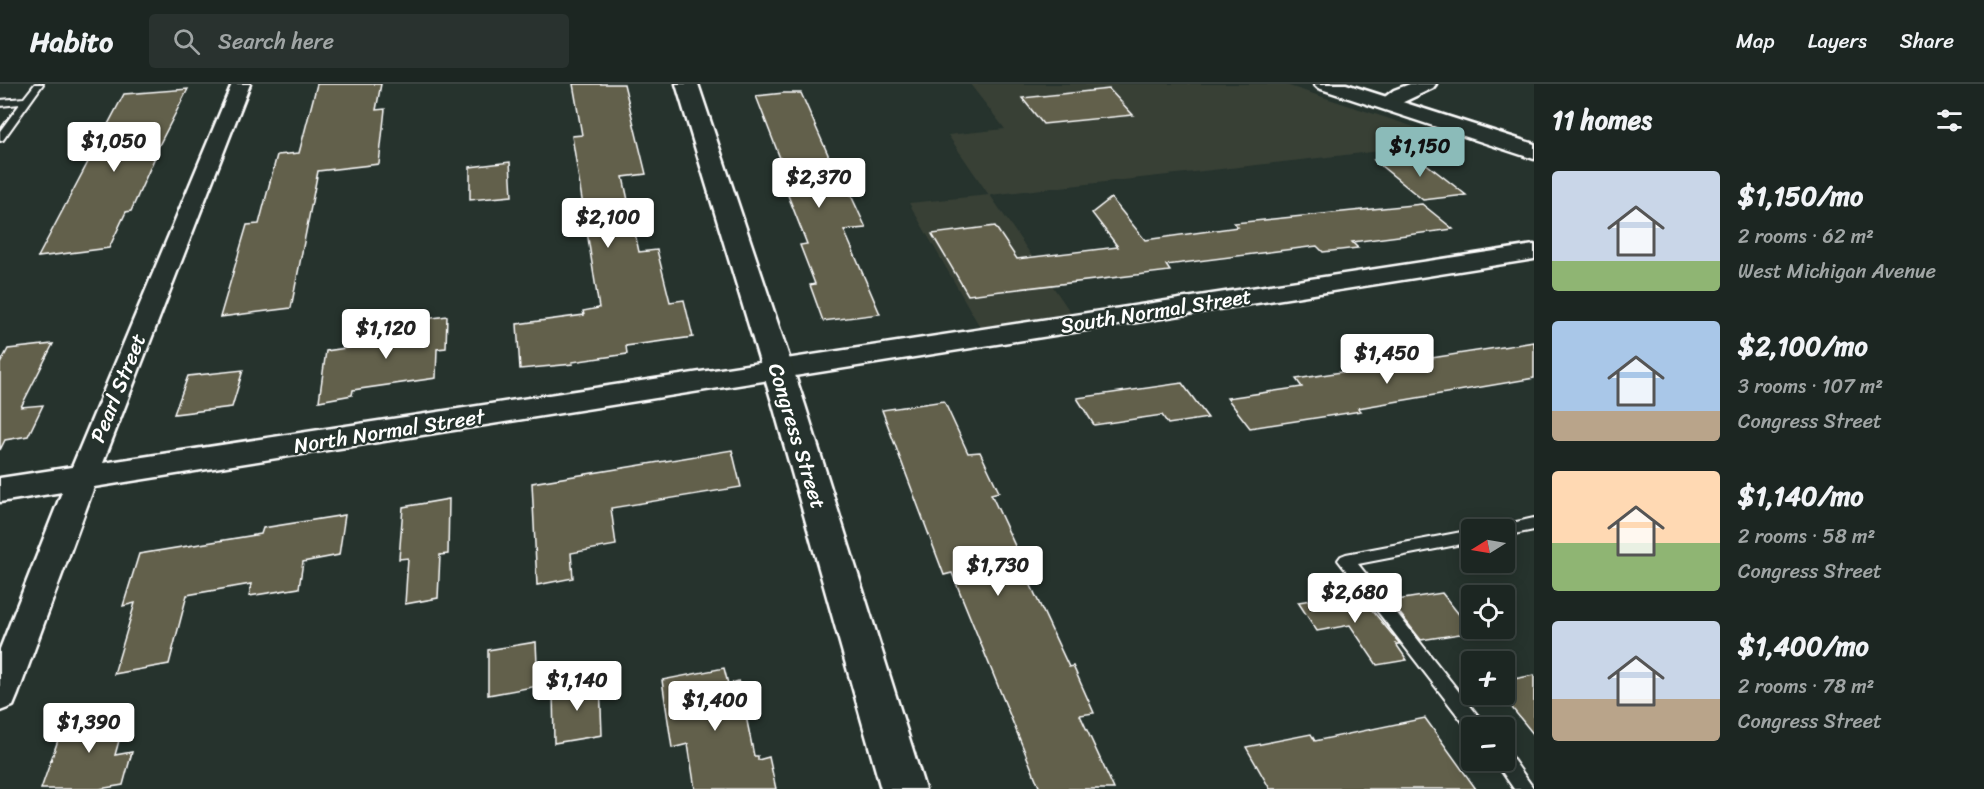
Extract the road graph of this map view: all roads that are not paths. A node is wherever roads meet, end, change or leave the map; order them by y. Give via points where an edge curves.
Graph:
1 (39, 84) edge
2 (241, 84) edge
3 (687, 84) edge
4 (1325, 84) edge
5 (1427, 84) edge
6 (26, 101) junction
7 (0, 103) edge
8 (1386, 103) junction
9 (0, 138) edge
10 (1534, 152) edge
11 (1534, 252) edge
12 (778, 371) junction
13 (83, 477) junction
14 (0, 490) edge
15 (1534, 524) edge
16 (1515, 528) edge
17 (1461, 538) edge
18 (0, 694) edge
19 (1468, 717) edge
20 (1511, 771) edge
21 (903, 789) edge
22 (1525, 789) edge

1 - 6 lane
2 - 13 street, Pearl Street
3 - 12 street, Congress Street
4 - 8 street
5 - 8 street
6 - 7 lane
6 - 9 lane
8 - 10 street
11 - 12 street, South Normal Street
12 - 13 street, North Normal Street
12 - 21 street, Congress Street
13 - 14 street, North Normal Street
13 - 18 street, Pearl Street
15 - 16 lane
17 - 19 lane via 1346,560
20 - 22 lane

